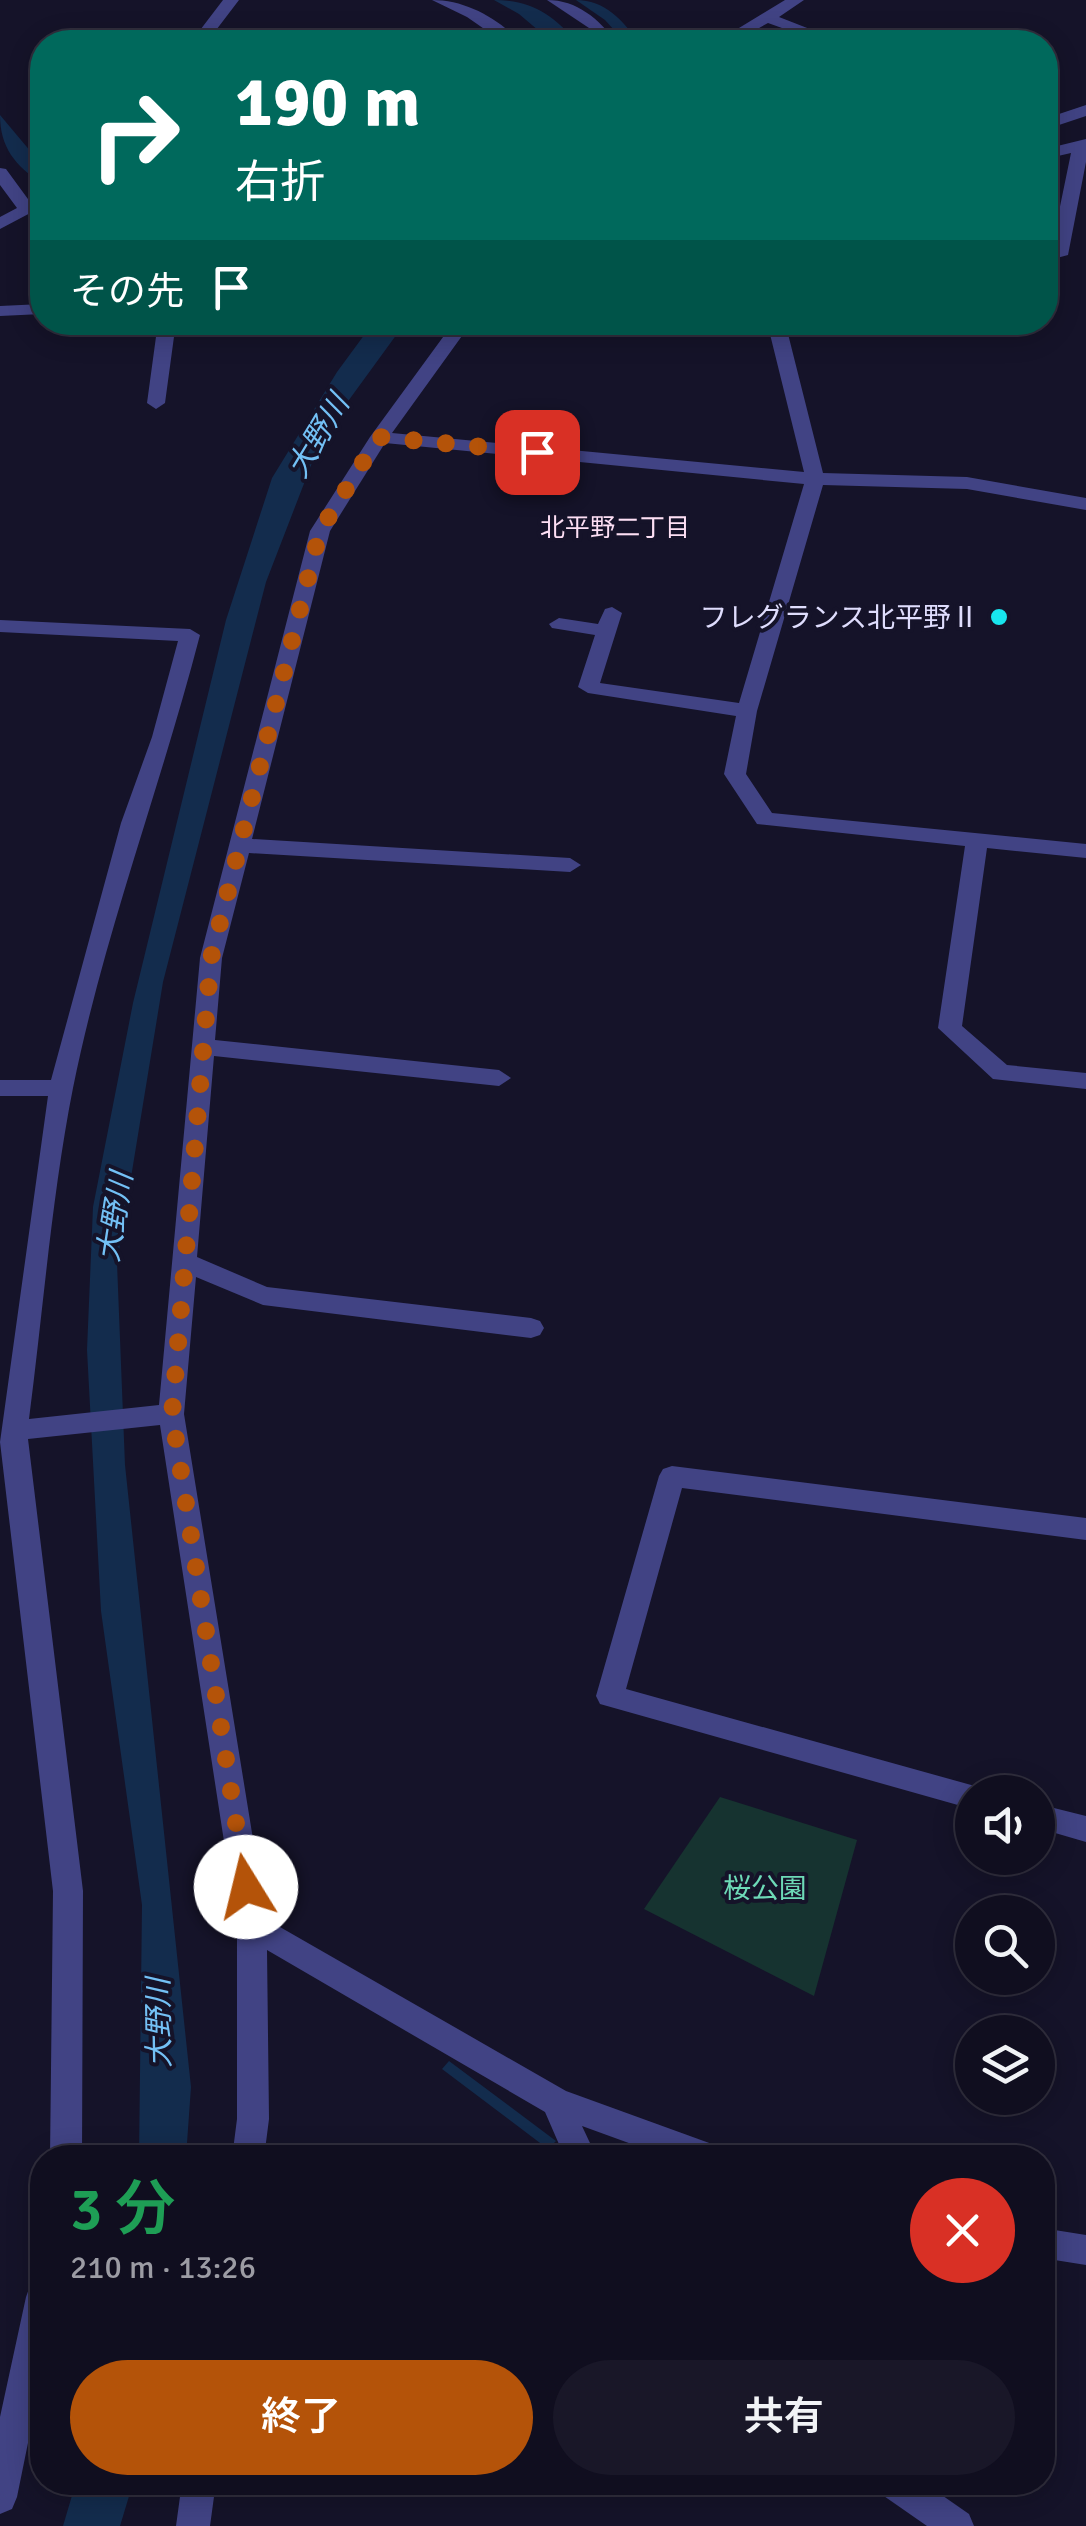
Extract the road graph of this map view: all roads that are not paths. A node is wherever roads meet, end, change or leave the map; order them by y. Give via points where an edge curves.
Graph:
1 (231, 0) edge
2 (440, 0) edge
3 (555, 0) edge
4 (796, 0) edge
5 (768, 18) junction
6 (207, 30) edge
7 (495, 30) edge
8 (598, 30) edge
9 (746, 30) edge
10 (802, 30) edge
11 (1086, 110) edge
12 (1058, 120) edge
13 (1083, 144) edge
14 (1058, 151) edge
15 (0, 173) edge
16 (0, 224) edge
17 (1058, 256) dead end
18 (30, 310) edge
19 (0, 311) edge
20 (165, 335) edge
21 (454, 335) edge
22 (779, 335) edge
23 (156, 403) dead end
24 (379, 437) junction
25 (814, 479) junction
26 (1086, 504) edge
27 (560, 624) dead end
28 (0, 626) edge
29 (747, 711) junction
30 (976, 841) junction
31 (240, 845) junction
32 (1086, 851) edge
33 (570, 865) dead end
34 (204, 1047) junction
35 (499, 1078) dead end
36 (1086, 1081) edge
37 (0, 1088) edge
38 (61, 1088) junction
39 (185, 1262) junction
40 (531, 1328) dead end
41 (172, 1414) junction
42 (7, 1431) edge
43 (1086, 1530) edge
44 (955, 1793) edge
45 (1055, 1821) edge
46 (1086, 1829) edge
47 (252, 1926) junction
48 (556, 2102) junction
49 (66, 2145) edge
50 (250, 2145) edge
51 (575, 2145) edge
52 (676, 2145) edge
53 (1055, 2245) edge
54 (1086, 2250) edge
55 (30, 2354) edge
56 (198, 2495) edge
57 (912, 2495) edge
58 (0, 2497) edge
59 (193, 2526) edge
60 (957, 2526) edge

1 - 6 street
2 - 7 street
3 - 8 street
4 - 5 street
5 - 9 street
5 - 10 street
11 - 12 street
13 - 14 street
13 - 17 street
15 - 16 street via 27,210
18 - 19 street
20 - 23 street
21 - 24 street
22 - 25 street
24 - 25 street
24 - 31 street via 320,531
25 - 26 street via 967,484
25 - 29 street
27 - 29 street via 609,622 588,688
28 - 38 street via 190,635
29 - 30 street via 735,774 764,819
30 - 32 street
30 - 36 street via 950,1028 1001,1073
31 - 33 street
31 - 34 street via 211,958
34 - 35 street
34 - 39 street
37 - 38 street
38 - 42 street
39 - 40 street via 263,1296
39 - 41 street
41 - 42 street
41 - 47 street
42 - 49 street via 68,1891
43 - 44 street via 672,1476 610,1696
45 - 46 street
47 - 48 street
47 - 50 street
48 - 51 street
48 - 52 street
53 - 54 street
55 - 58 street
56 - 59 street
57 - 60 street

